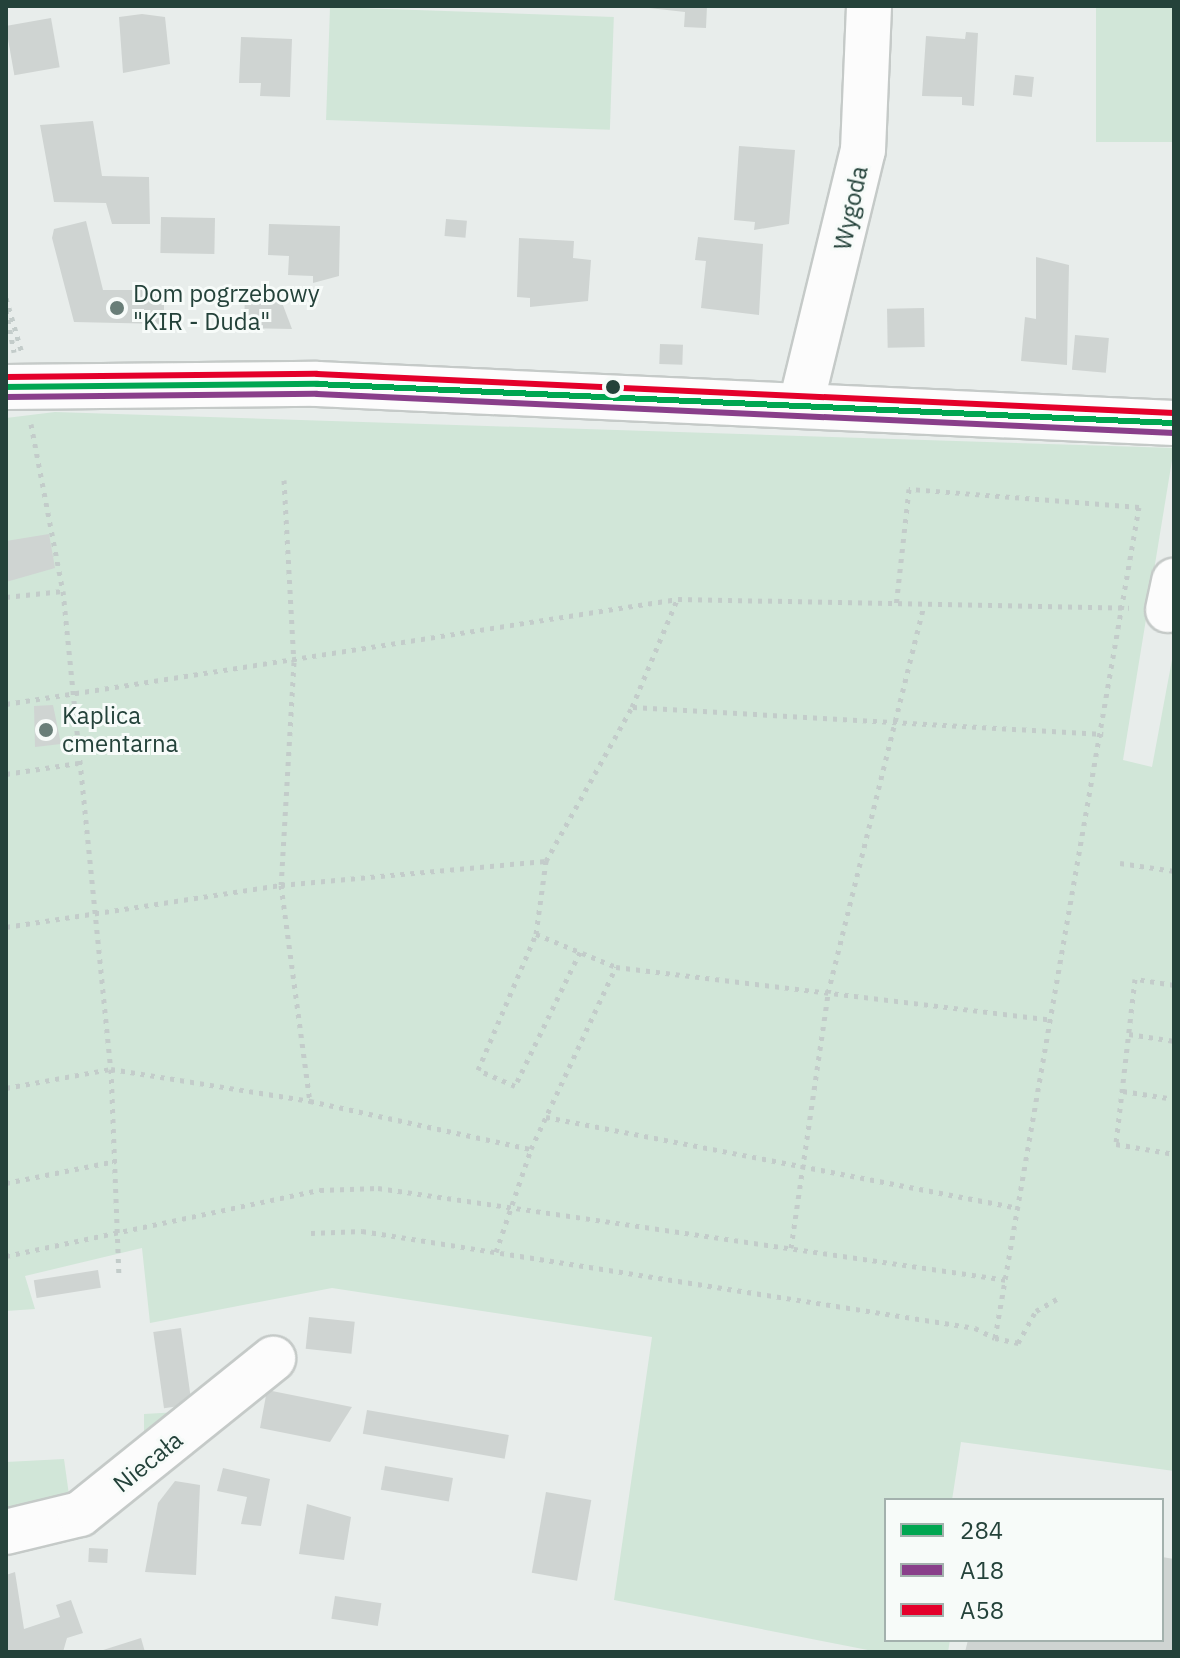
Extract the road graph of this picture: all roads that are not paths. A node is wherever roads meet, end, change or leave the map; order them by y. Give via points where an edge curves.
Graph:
1 (869, 6) edge
2 (6, 387) edge
3 (801, 404) junction
4 (1174, 423) edge
5 (273, 1359) dead end
6 (6, 1532) edge

1 - 3 street, Wygoda via 863,150
2 - 3 street via 193,381
3 - 4 street
5 - 6 street, Niecała via 80,1514

